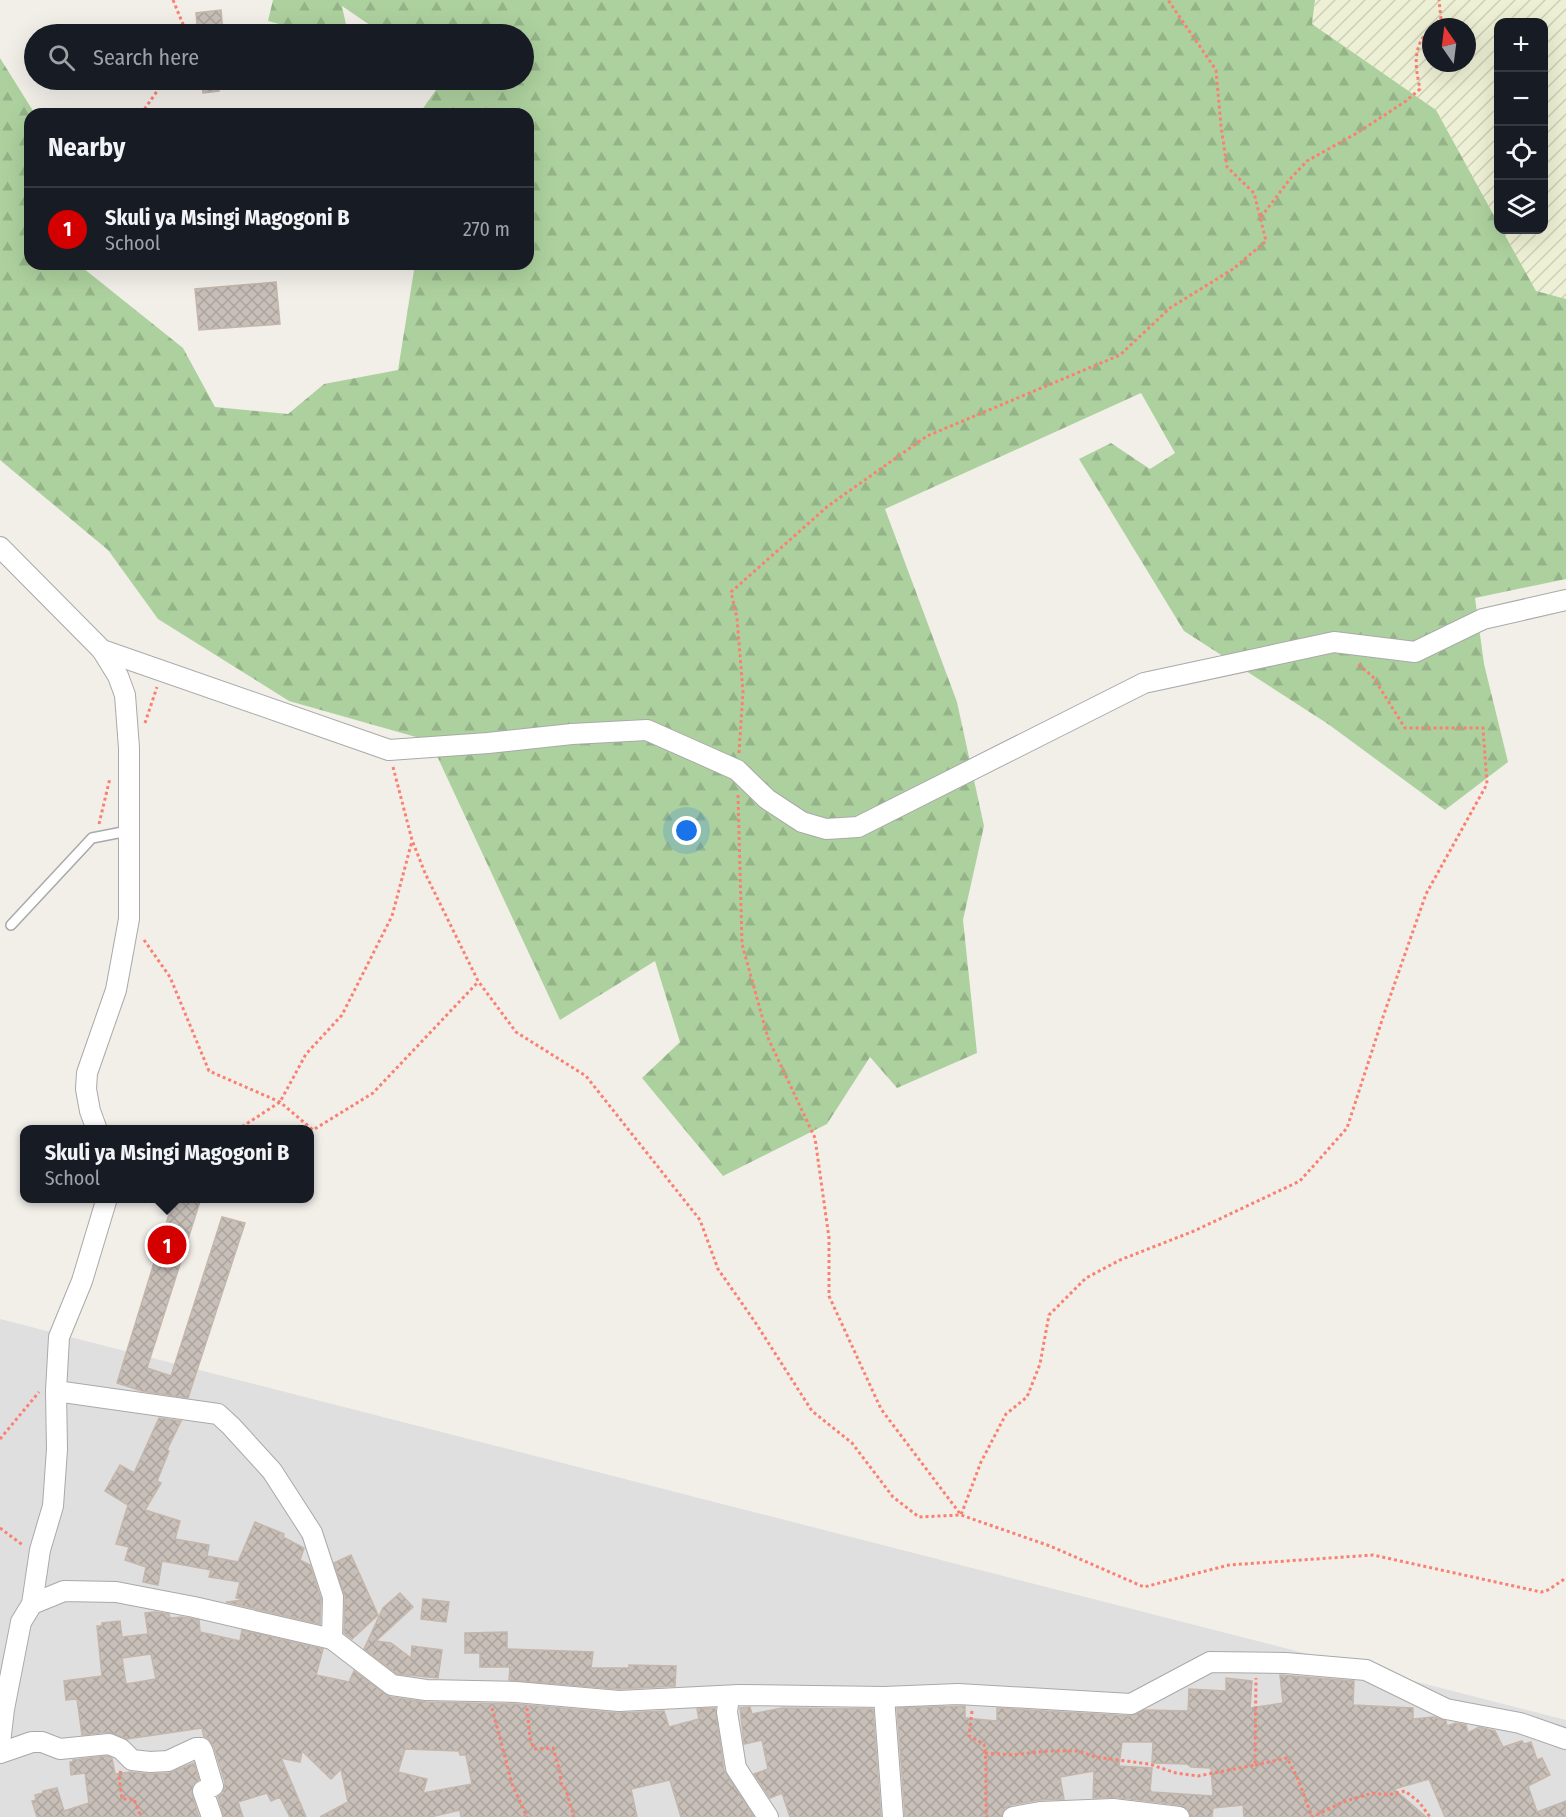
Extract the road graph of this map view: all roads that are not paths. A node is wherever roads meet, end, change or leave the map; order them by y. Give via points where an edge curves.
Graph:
1 (0, 547) edge
2 (1566, 600) edge
3 (102, 650) junction
4 (129, 831) junction
5 (11, 925) dead end
6 (95, 1125) edge
7 (105, 1203) edge
8 (51, 1388) junction
9 (32, 1604) junction
10 (332, 1639) junction
11 (729, 1696) junction
12 (884, 1697) junction
13 (2, 1710) edge
14 (1566, 1739) edge
15 (0, 1743) edge
16 (0, 1753) edge
17 (212, 1817) edge
18 (768, 1817) edge
19 (892, 1817) edge
20 (1013, 1817) edge
21 (1179, 1817) edge

1 - 3 street
2 - 3 street via 1483,618 1415,652 1334,642 1144,683 858,827 826,829 802,822 767,799 737,770 648,730 389,750
3 - 4 street via 125,695
4 - 5 lane via 92,838
4 - 6 street via 129,919 116,990 87,1073 86,1089
7 - 8 street via 82,1281 59,1337
8 - 9 street via 57,1449 53,1506 40,1550
8 - 10 street via 218,1414 272,1471 312,1533 333,1597
9 - 10 street via 64,1592 116,1592
9 - 13 street via 21,1622
10 - 11 street via 392,1685 426,1690 516,1692 619,1701
11 - 12 street
11 - 18 street via 727,1712 736,1768
12 - 14 street via 973,1695 1131,1704 1210,1662 1286,1663 1366,1670 1446,1709 1520,1723
12 - 19 street
13 - 15 street
16 - 17 street via 33,1742 60,1749 109,1744 132,1760 150,1762 168,1761 201,1748 213,1786 203,1791
20 - 21 street via 1113,1809

